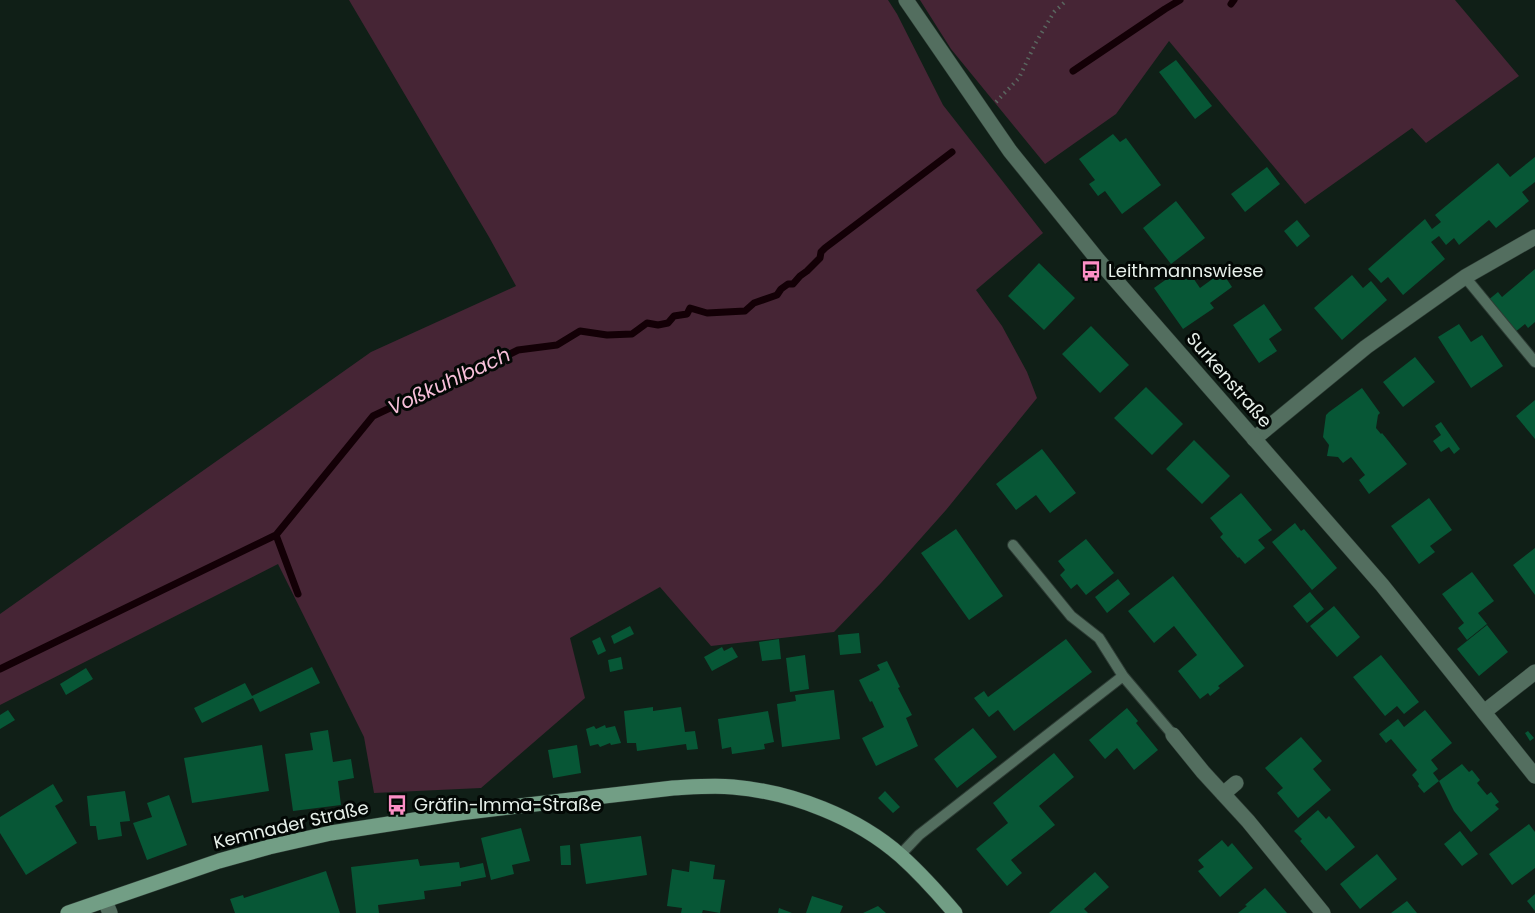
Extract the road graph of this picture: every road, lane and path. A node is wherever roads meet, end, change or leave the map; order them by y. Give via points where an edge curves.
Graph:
1 (906, 0) edge
2 (1067, 0) edge
3 (984, 114) junction
4 (1535, 237) edge
5 (1465, 277) junction
6 (1535, 362) edge
7 (1254, 439) junction
8 (1013, 544) dead end
9 (1535, 672) edge
10 (1123, 676) junction
11 (1484, 712) junction
12 (1173, 735) joint
13 (1535, 776) edge
14 (1236, 783) dead end
15 (1223, 794) junction
16 (900, 855) junction
17 (107, 907) edge
18 (68, 913) edge
19 (955, 913) edge
20 (1323, 913) edge

1 - 3 street, Surkenstraße
2 - 3 path via 1054,12 1019,78
3 - 7 street, Surkenstraße via 1098,260
4 - 5 street
5 - 6 lane
5 - 7 street via 1366,347
7 - 11 street, Surkenstraße via 1382,585
8 - 10 lane via 1071,616 1099,638
9 - 11 street
10 - 12 lane
10 - 16 lane via 920,835
11 - 13 street, Surkenstraße
12 - 15 street
14 - 15 street
15 - 20 street
16 - 17 main road, Kemnader Straße via 848,821 786,796 733,787 685,787 332,832 219,861
16 - 19 main road, Kemnader Straße
17 - 18 main road, Kemnader Straße

